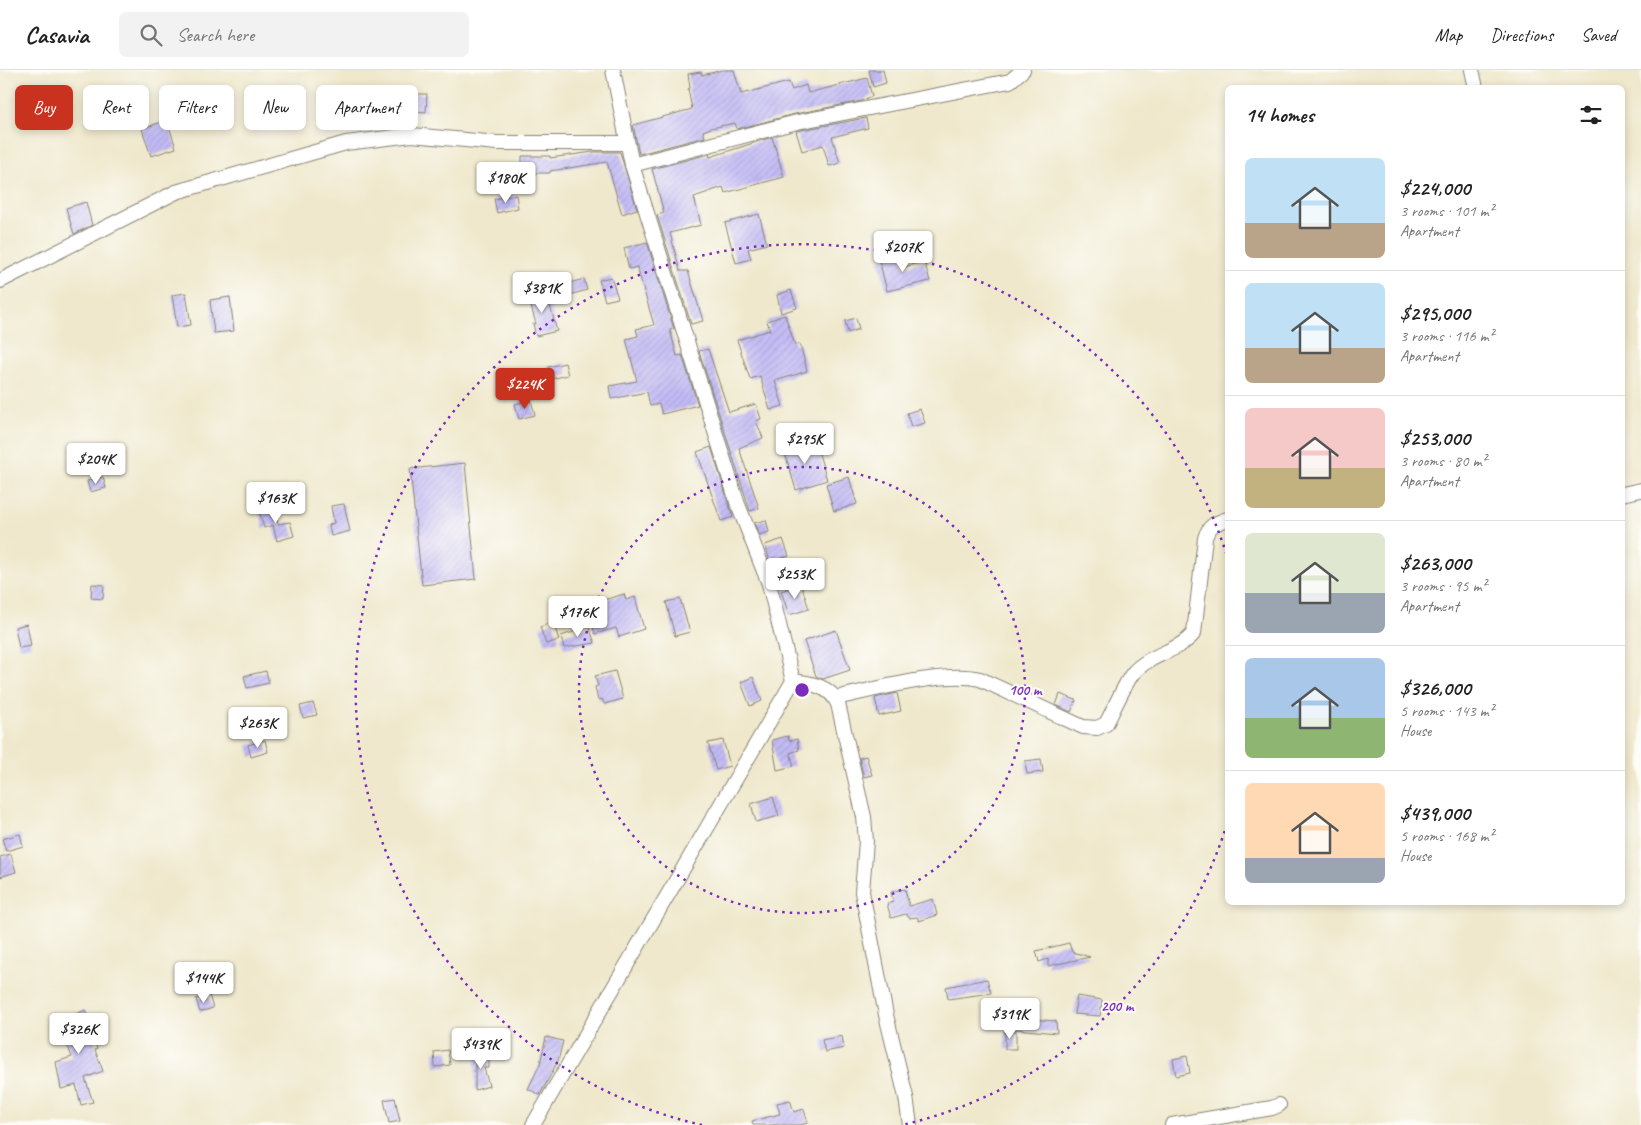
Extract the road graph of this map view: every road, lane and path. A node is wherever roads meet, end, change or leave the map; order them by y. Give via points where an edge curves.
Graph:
1 (613, 70) edge
2 (1023, 70) edge
3 (1472, 70) edge
4 (1475, 85) edge
5 (626, 143) junction
6 (632, 165) junction
7 (0, 281) edge
8 (1641, 490) edge
9 (1625, 493) edge
10 (1225, 520) edge
11 (793, 681) junction
12 (836, 698) junction
13 (1279, 1105) dead end
14 (533, 1125) edge
15 (910, 1125) edge
16 (1172, 1125) edge

1 - 5 street
2 - 6 street via 1010,81 797,122
3 - 4 street
5 - 6 street
5 - 7 street via 497,142 412,134 346,143 176,192
6 - 11 street via 737,502 769,584
8 - 9 street
10 - 12 street via 1214,523 1205,538 1194,633 1187,641 1133,673 1106,724 1097,728 1083,727 968,676 898,684
11 - 12 street via 816,684
11 - 14 street
12 - 15 street via 864,817 866,841 862,892
13 - 16 street

